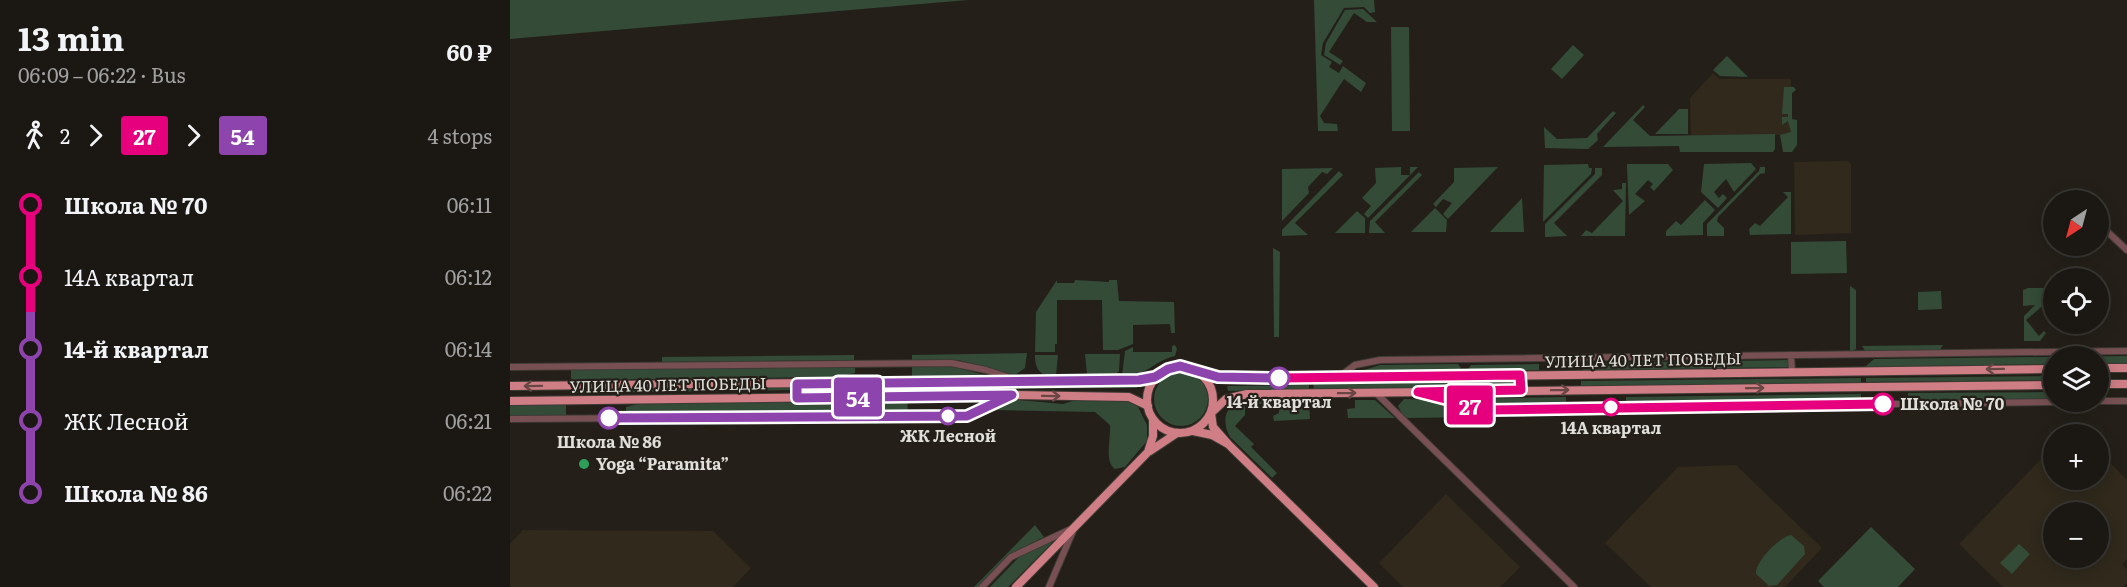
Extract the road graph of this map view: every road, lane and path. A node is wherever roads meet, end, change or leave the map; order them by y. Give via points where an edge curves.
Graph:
1 (2109, 233) edge
2 (2127, 250) edge
3 (2127, 351) edge
4 (1791, 355) junction
5 (510, 367) edge
6 (2109, 368) edge
7 (2127, 368) edge
8 (2043, 369) edge
9 (1198, 371) junction
10 (1792, 372) junction
11 (1520, 375) junction
12 (1155, 377) junction
13 (1339, 377) junction
14 (1021, 381) junction
15 (797, 384) junction
16 (2109, 384) edge
17 (2127, 384) edge
18 (2043, 385) edge
19 (510, 386) edge
20 (1521, 390) junction
21 (1375, 392) junction
22 (1418, 392) junction
23 (1012, 395) junction
24 (797, 398) junction
25 (510, 401) edge
26 (2109, 401) edge
27 (2127, 401) edge
28 (2043, 402) edge
29 (1148, 406) junction
30 (1211, 413) junction
31 (510, 419) edge
32 (1153, 419) junction
33 (1193, 431) junction
34 (1177, 433) junction
35 (1228, 444) junction
36 (1148, 452) junction
37 (1075, 527) junction
38 (982, 587) edge
39 (1016, 587) edge
40 (1049, 587) edge
41 (1374, 587) edge
42 (1574, 587) edge

1 - 2 street
3 - 4 street
4 - 10 street
4 - 13 street via 1380,360 1355,365
5 - 14 street, УЛИЦА 40 ЛЕТ ПОБЕДЫ via 951,363
6 - 7 main road
8 -> 10 main road, УЛИЦА 40 ЛЕТ ПОБЕДЫ
9 - 12 main road via 1175,366
9 - 13 main road, УЛИЦА 40 ЛЕТ ПОБЕДЫ via 1234,378
9 - 30 main road via 1212,390
10 - 11 main road, УЛИЦА 40 ЛЕТ ПОБЕДЫ
11 - 13 main road, УЛИЦА 40 ЛЕТ ПОБЕДЫ
11 - 20 main road
12 - 14 main road, УЛИЦА 40 ЛЕТ ПОБЕДЫ
12 - 29 main road via 1148,391
14 - 15 main road, УЛИЦА 40 ЛЕТ ПОБЕДЫ
15 -> 19 main road, УЛИЦА 40 ЛЕТ ПОБЕДЫ
15 - 24 main road
16 - 17 main road
20 -> 18 main road, УЛИЦА 40 ЛЕТ ПОБЕДЫ
20 - 22 main road, УЛИЦА 40 ЛЕТ ПОБЕДЫ
21 - 22 main road, УЛИЦА 40 ЛЕТ ПОБЕДЫ
30 -> 21 main road, УЛИЦА 40 ЛЕТ ПОБЕДЫ via 1226,399 1247,394
21 - 42 street
22 - 28 street via 1488,410
23 - 24 main road, УЛИЦА 40 ЛЕТ ПОБЕДЫ
23 -> 29 main road, УЛИЦА 40 ЛЕТ ПОБЕДЫ via 1129,396
23 - 31 street via 967,416
24 - 25 main road, УЛИЦА 40 ЛЕТ ПОБЕДЫ
26 - 27 street
29 - 32 main road
30 - 33 main road
30 - 35 main road via 1213,427
32 - 34 main road
32 - 36 main road
33 - 34 main road
33 - 35 main road
34 - 36 main road
35 - 41 main road
36 - 37 main road
37 - 38 street via 1011,557
37 - 39 main road
37 - 40 street

